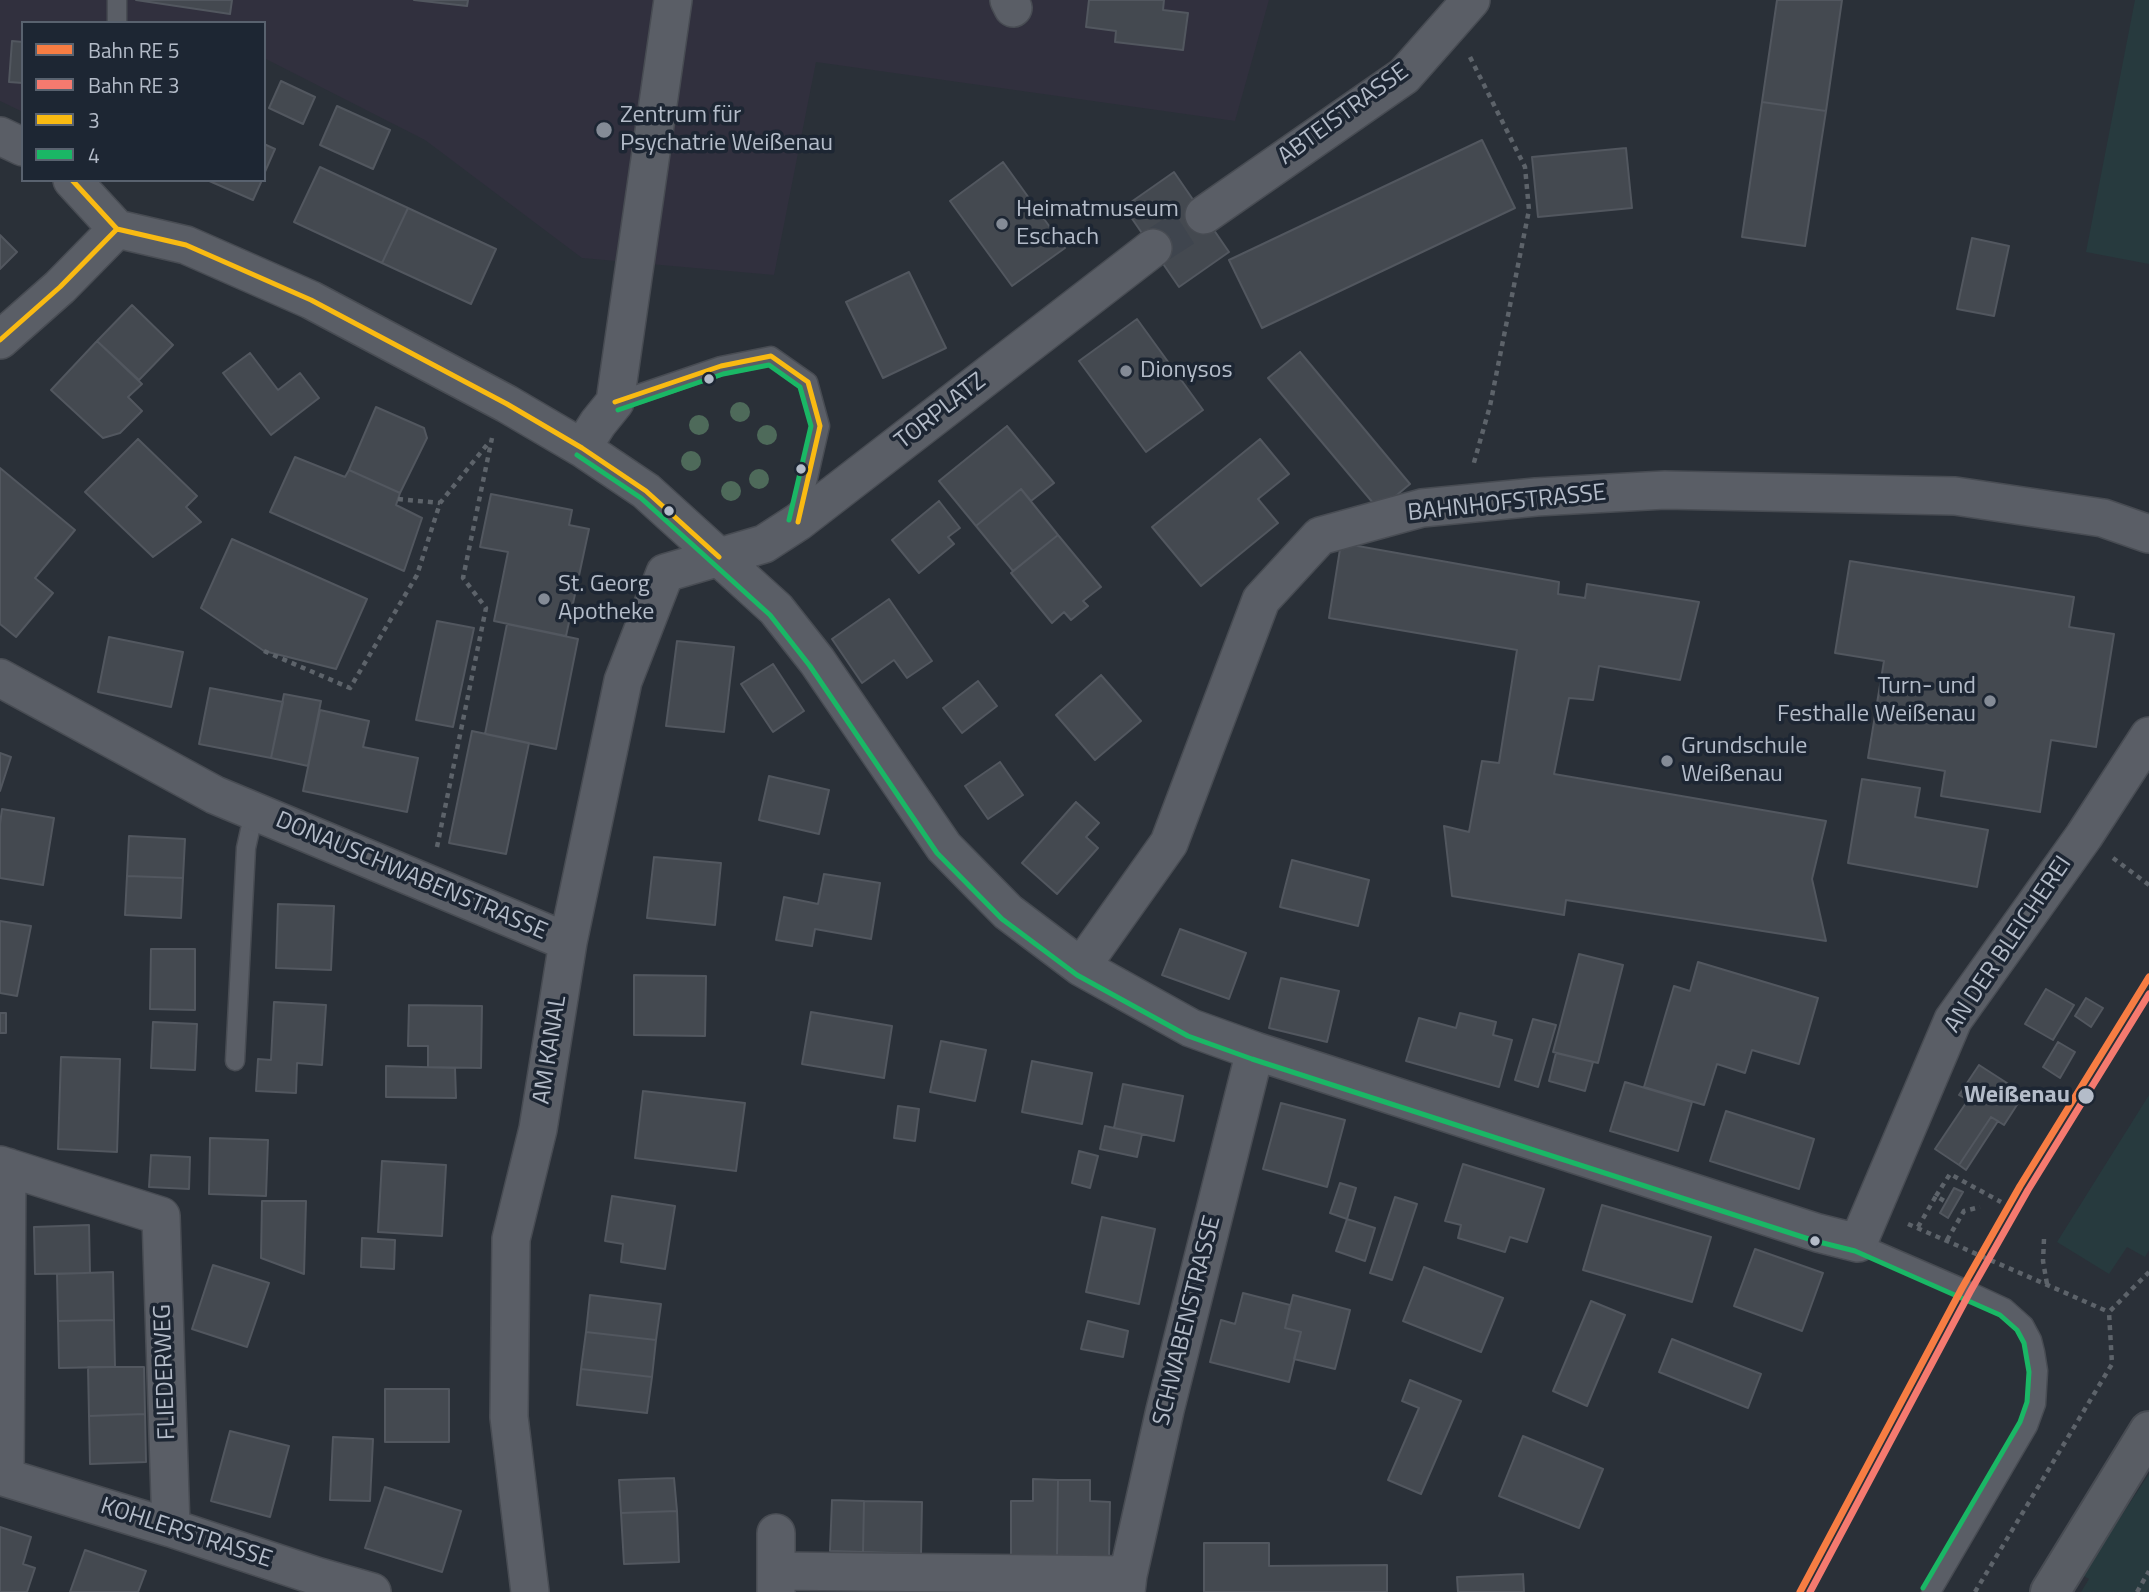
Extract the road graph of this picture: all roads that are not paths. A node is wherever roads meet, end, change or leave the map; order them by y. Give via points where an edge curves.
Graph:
1 (117, 0) edge
2 (673, 0) edge
3 (1461, 12) edge
4 (117, 21) edge
5 (0, 136) edge
6 (21, 146) edge
7 (74, 182) edge
8 (1204, 215) tunnel mouth
9 (117, 229) junction
10 (1153, 248) tunnel mouth
11 (0, 340) edge
12 (615, 402) junction
13 (582, 448) junction
14 (798, 522) junction
15 (2149, 534) edge
16 (719, 557) junction
17 (0, 678) edge
18 (2149, 736) edge
19 (254, 812) junction
20 (568, 942) junction
21 (1081, 967) junction
22 (1255, 1051) junction
23 (235, 1061) dead end
24 (4, 1166) edge
25 (1858, 1243) junction
26 (2149, 1432) edge
27 (3, 1476) edge
28 (171, 1528) junction
29 (776, 1533) dead end
30 (2059, 1578) edge
31 (777, 1581) edge
32 (1127, 1583) edge
33 (313, 1584) edge
34 (372, 1592) edge
35 (530, 1592) edge
36 (1931, 1592) edge

1 - 4 lane
2 - 12 street
3 - 8 street, ABTEISTRASSE via 1404,76
5 - 6 street
7 - 9 street
9 - 11 street
9 - 13 street via 186,245 311,300
10 - 14 street, TORPLATZ
12 - 13 street
12 - 14 lane via 721,366 771,356 808,382 820,426
13 - 16 street via 646,491
14 - 16 street, TORPLATZ via 764,544
15 - 21 street, BAHNHOFSTRASSE via 2103,519 1955,496 1665,490 1422,508 1320,536 1261,600 1169,843
16 - 20 street, AM KANAL via 665,573 624,681
16 - 21 street via 776,609 817,661 944,847 1009,912
17 - 19 street, DONAUSCHWABENSTRASSE
18 - 25 street, AN DER BLEICHEREI via 1953,1020
19 - 20 street, DONAUSCHWABENSTRASSE
19 - 23 lane, DONAUSCHWABENSTRASSE via 246,848
20 - 35 street, AM KANAL via 538,1129 511,1239 509,1417
21 - 22 street via 1191,1028
22 - 25 street
22 - 32 street, SCHWABENSTRASSE
24 - 27 street
24 - 28 street, FLIEDERWEG via 161,1216
25 - 36 lane via 2005,1308 2024,1325 2035,1353 2036,1404 2028,1426
26 - 30 street
27 - 28 street, KOHLERSTRASSE
28 - 33 street, KOHLERSTRASSE
29 - 31 street
31 - 32 street
33 - 34 street, KOHLERSTRASSE

